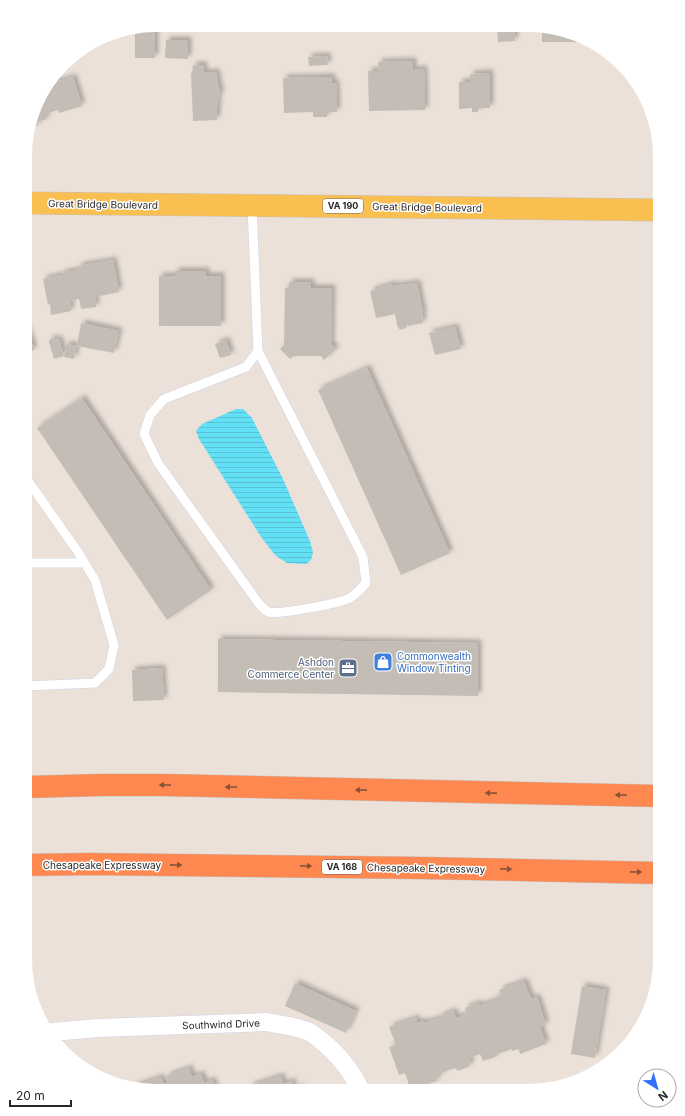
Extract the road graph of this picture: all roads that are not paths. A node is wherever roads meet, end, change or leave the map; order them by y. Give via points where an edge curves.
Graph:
1 (32, 203) edge
2 (252, 205) junction
3 (653, 210) edge
4 (258, 351) junction
5 (32, 487) edge
6 (32, 563) edge
7 (84, 563) junction
8 (32, 686) edge
9 (32, 787) edge
10 (653, 796) edge
11 (32, 865) edge
12 (653, 873) edge
13 (56, 1032) edge
14 (358, 1084) edge

1 - 2 main road, Great Bridge Boulevard / VA 190
2 - 3 main road, Great Bridge Boulevard / VA 190
2 - 4 lane
4 - 4 lane via 246,366 164,399 150,415 144,434 158,463 259,604 268,612 292,611 346,600 366,583 364,557
5 - 7 lane
6 - 7 lane
7 - 8 lane via 95,580 114,645 109,669 95,683
10 -> 9 highway via 163,785
11 -> 12 highway, Chesapeake Expressway / VA 168
13 - 14 street, Southwind Drive via 267,1022 308,1031 325,1043 344,1063

